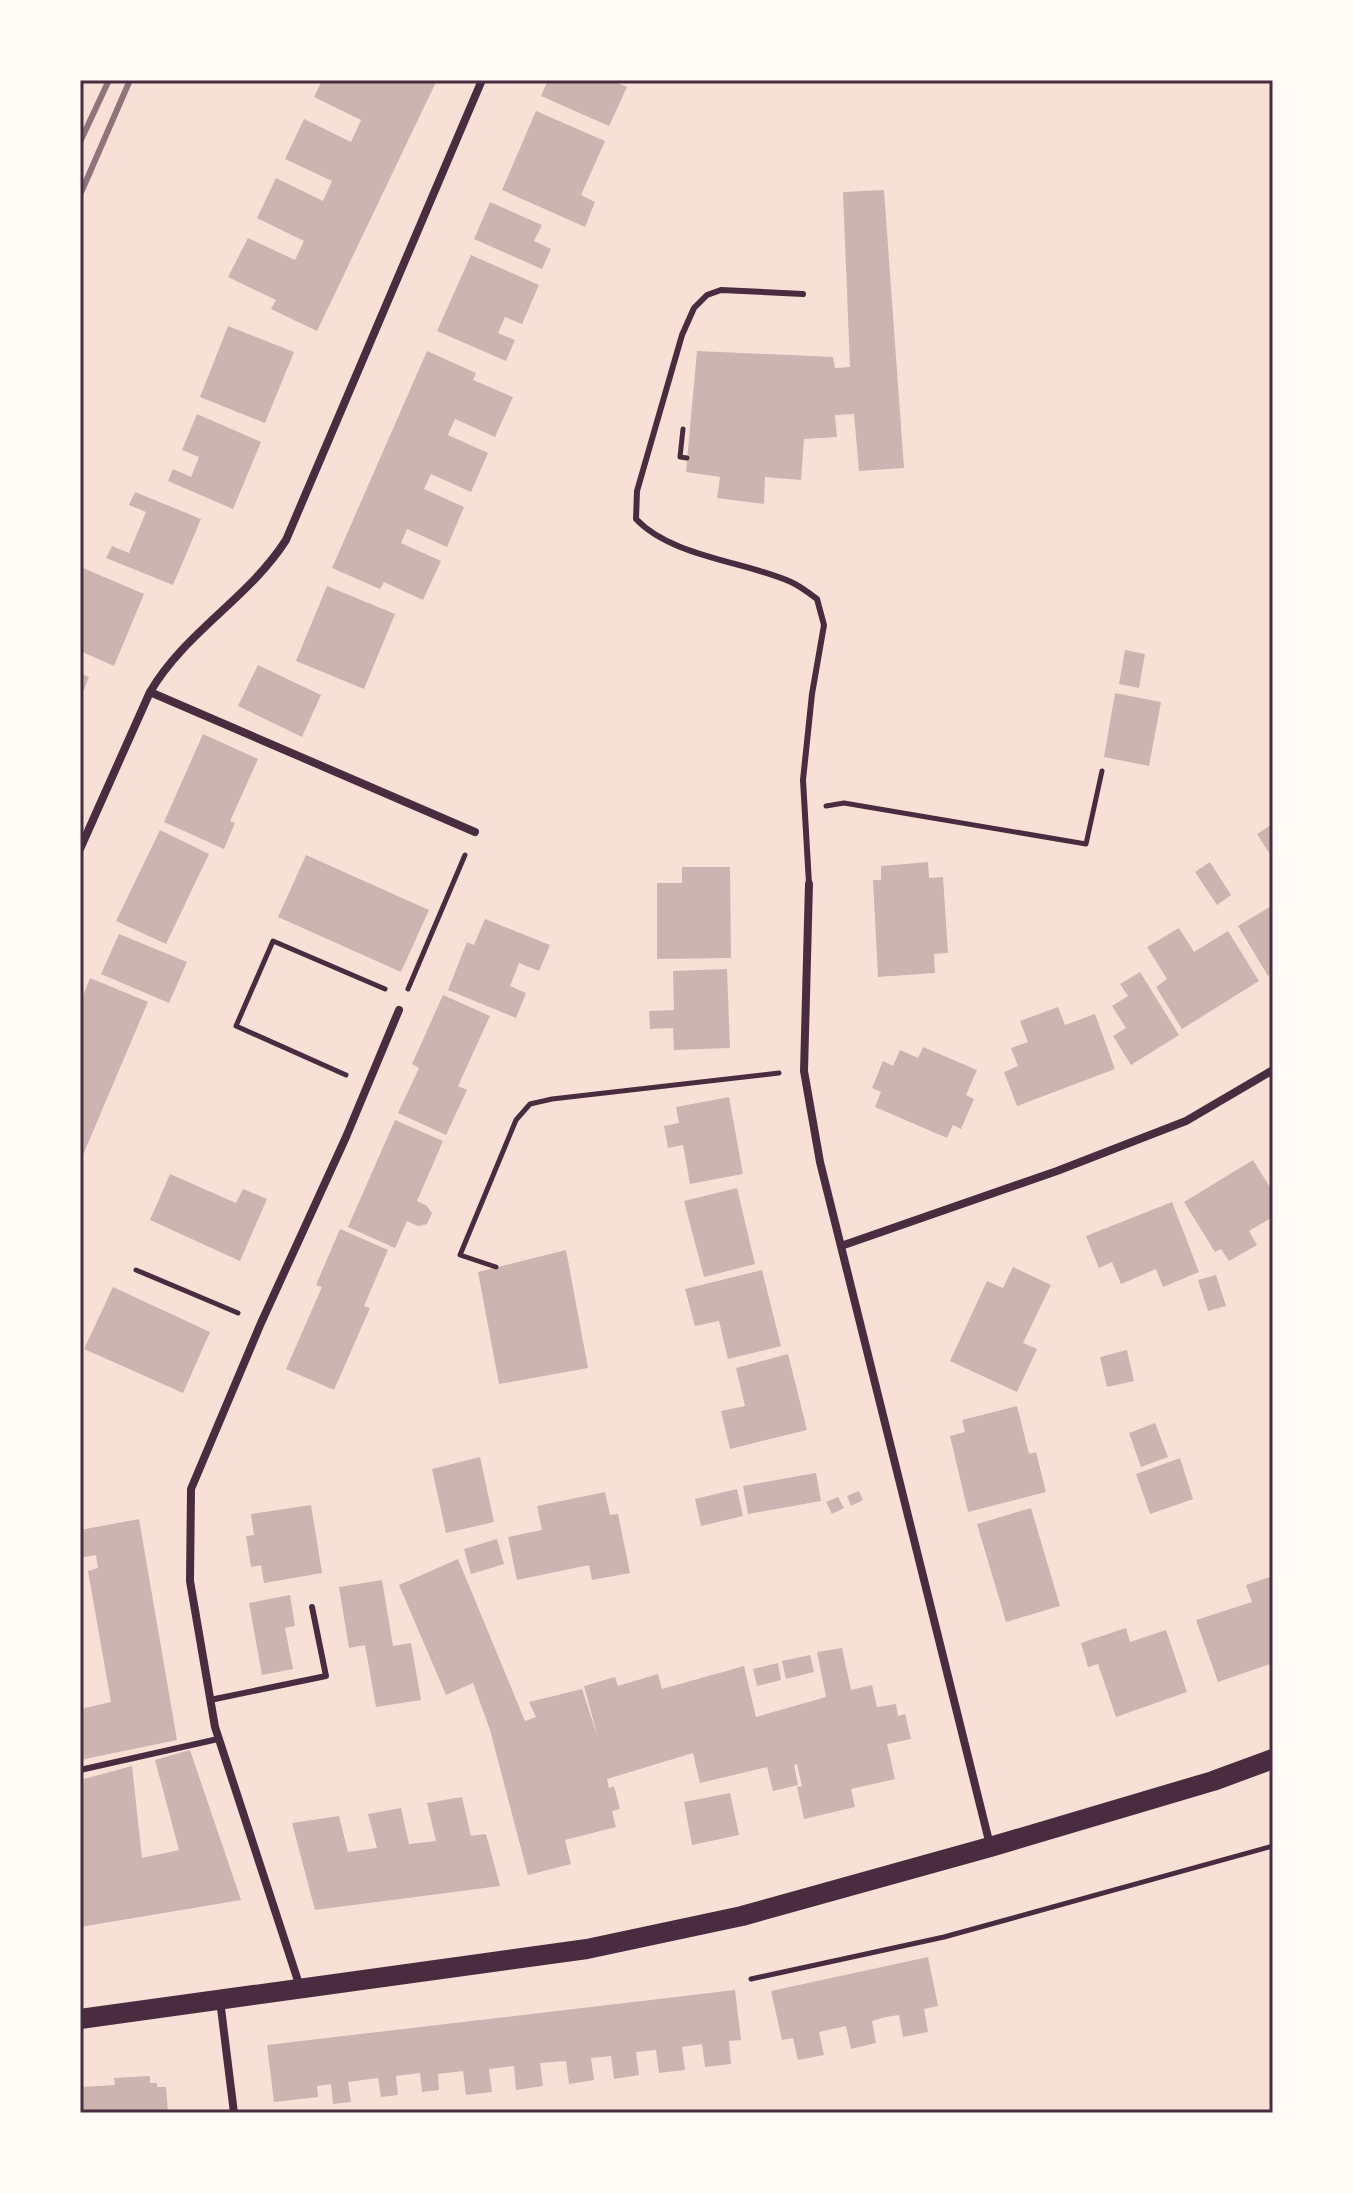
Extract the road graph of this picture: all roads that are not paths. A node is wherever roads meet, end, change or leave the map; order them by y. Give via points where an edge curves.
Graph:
1 (482, 80) edge
2 (803, 294) dead end
3 (150, 692) junction
4 (475, 832) road end
5 (80, 849) edge
6 (809, 884) joint
7 (399, 1010) road end
8 (1273, 1070) edge
9 (841, 1246) junction
10 (312, 1607) dead end
11 (210, 1700) junction
12 (218, 1739) junction
13 (1273, 1759) edge
14 (80, 1770) edge
15 (990, 1847) junction
16 (300, 1989) junction
17 (220, 2000) junction
18 (80, 2019) edge
19 (234, 2113) edge

1 - 3 street via 286,540 250,587 177,654
2 - 6 lane via 721,290 694,308 637,491 636,519 668,541 793,582 817,599 824,625 803,780
3 - 4 street
3 - 5 street
6 - 9 street via 804,1071
7 - 11 street via 191,1489 190,1581
8 - 9 street via 1186,1121
9 - 15 street
10 - 11 lane via 326,1676
11 - 12 street
12 - 14 lane
12 - 16 street
13 - 15 main road
15 - 16 main road via 742,1916 587,1949
16 - 17 main road
17 - 18 main road
17 - 19 street

